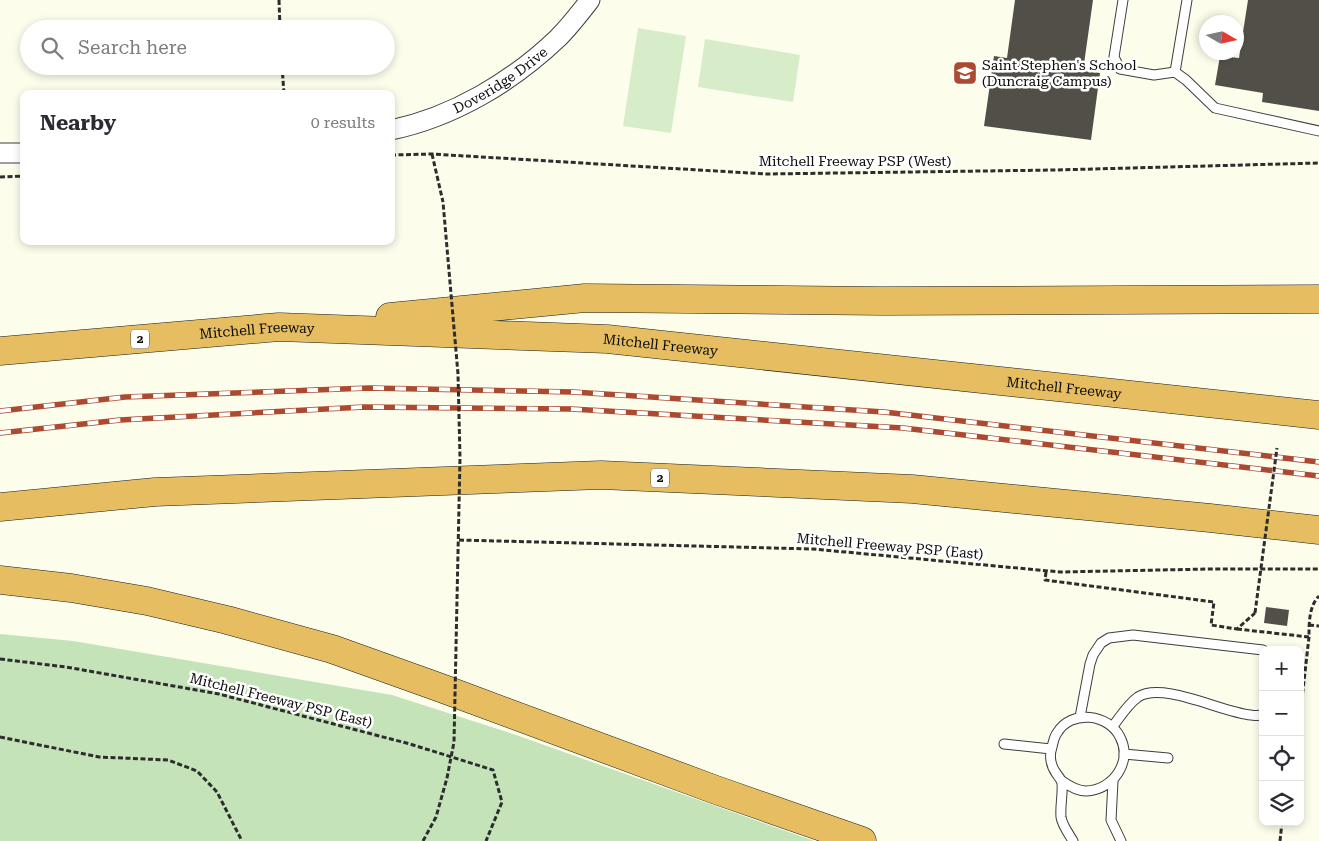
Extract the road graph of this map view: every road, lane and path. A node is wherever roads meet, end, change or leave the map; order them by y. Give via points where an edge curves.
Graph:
1 (279, 0) edge
2 (590, 0) edge
3 (1123, 0) edge
4 (1187, 0) edge
5 (280, 20) edge
6 (1175, 72) junction
7 (283, 75) edge
8 (284, 90) edge
9 (395, 129) edge
10 (1319, 131) edge
11 (0, 153) edge
12 (20, 153) edge
13 (432, 154) junction
14 (395, 155) edge
15 (1319, 163) edge
16 (20, 176) edge
17 (0, 178) edge
18 (1319, 298) edge
19 (279, 327) junction
20 (0, 351) edge
21 (1319, 415) edge
22 (1277, 448) dead end
23 (0, 508) edge
24 (1319, 530) edge
25 (459, 540) junction
26 (1319, 569) edge
27 (1046, 572) junction
28 (0, 580) edge
29 (1319, 596) edge
30 (1309, 625) junction
31 (1319, 626) edge
32 (1238, 629) junction
33 (1309, 637) junction
34 (1259, 650) edge
35 (0, 658) edge
36 (1303, 691) edge
37 (1259, 715) edge
38 (1080, 717) junction
39 (1113, 726) junction
40 (0, 737) edge
41 (1004, 744) dead end
42 (1051, 749) junction
43 (1124, 754) junction
44 (1168, 758) dead end
45 (1062, 781) junction
46 (1113, 781) junction
47 (1282, 826) edge
48 (242, 841) edge
49 (423, 841) edge
50 (486, 841) edge
51 (862, 841) edge
52 (1073, 841) edge
53 (1121, 841) edge
54 (1280, 841) edge

1 - 5 path
2 - 9 street, Doveridge Drive via 558,38 518,72 473,100 425,121
3 - 6 lane via 1114,56 1120,69 1146,75
4 - 6 lane
6 - 10 lane via 1215,108
7 - 8 path
11 - 12 street
13 - 14 path, Mitchell Freeway PSP (West)
13 - 15 path, Mitchell Freeway PSP (West) via 766,174
13 - 25 path, bridge via 443,202 458,374
16 - 17 path
18 - 19 highway via 883,301 585,298
19 - 20 highway, Mitchell Freeway / 2
19 - 21 highway, Mitchell Freeway / 2 via 607,338
22 - 32 path, bridge via 1255,613
23 - 24 highway, 2 via 155,492 601,475 912,489
25 - 27 path, Mitchell Freeway PSP (East) via 814,549
25 - 49 path, bridge via 454,742 448,778 436,817
26 - 27 path, Mitchell Freeway PSP (East)
27 - 32 path via 1045,580 1214,602 1211,625
28 - 51 highway via 147,601 332,649
29 - 30 path via 1313,605
30 - 31 path
30 - 33 path
32 - 33 path
33 - 36 path
34 - 38 lane via 1133,636 1110,638 1101,643 1093,655
35 - 50 path, Mitchell Freeway PSP (East) via 219,694 410,744 493,770 502,802
37 - 39 lane via 1177,695 1147,694 1138,697
38 - 39 lane via 1093,717
38 - 42 lane via 1066,723 1057,733
39 - 43 lane
40 - 48 path via 99,756 168,760 197,771 217,792
41 - 42 lane
42 - 45 lane via 1054,770
43 - 44 lane
43 - 46 lane via 1124,761
45 - 46 lane via 1085,791 1102,788
45 - 52 lane via 1061,819
46 - 53 lane via 1111,820
47 - 54 path

